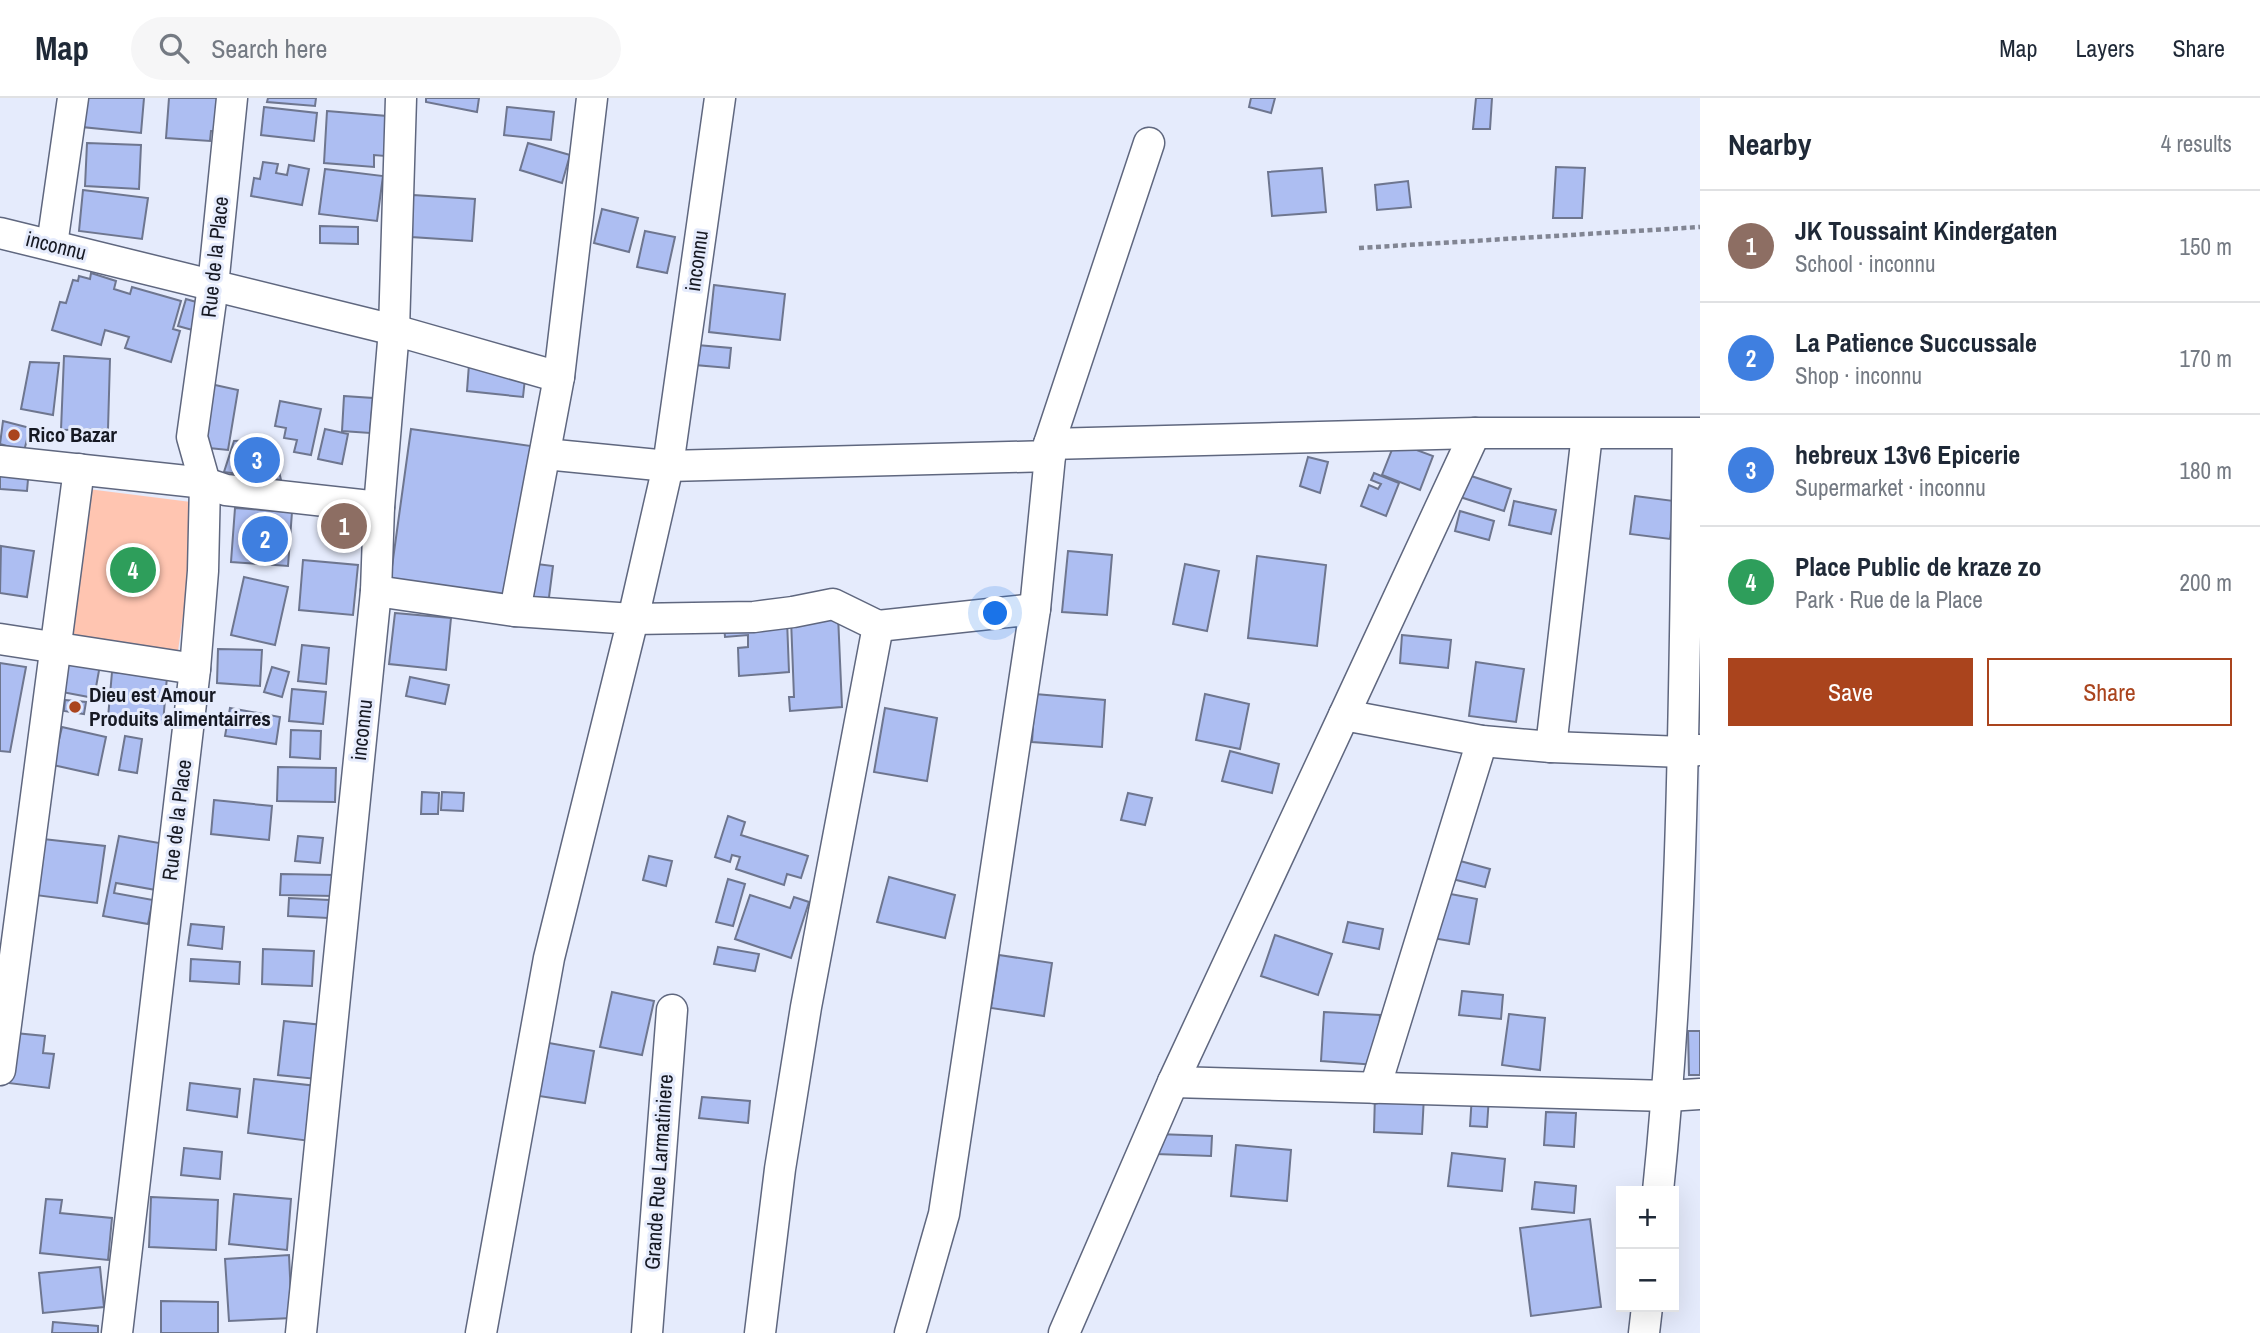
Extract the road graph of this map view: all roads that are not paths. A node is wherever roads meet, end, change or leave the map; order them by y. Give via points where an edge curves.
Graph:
1 (73, 98) edge
2 (232, 98) edge
3 (401, 98) edge
4 (592, 98) edge
5 (720, 98) edge
6 (1149, 143) dead end
7 (0, 233) edge
8 (52, 245) junction
9 (213, 286) junction
10 (394, 330) junction
11 (559, 377) junction
12 (1475, 433) junction
13 (1587, 434) junction
14 (1694, 434) edge
15 (1049, 450) junction
16 (545, 454) junction
17 (0, 461) edge
18 (667, 466) junction
19 (79, 469) junction
20 (205, 483) junction
21 (380, 507) junction
22 (376, 591) junction
23 (1035, 609) junction
24 (515, 611) junction
25 (633, 619) junction
26 (878, 626) junction
27 (0, 639) edge
28 (56, 647) junction
29 (195, 669) junction
30 (1344, 715) junction
31 (1482, 741) junction
32 (1551, 747) junction
33 (1692, 751) edge
34 (672, 1010) dead end
35 (0, 1070) edge
36 (1173, 1082) junction
37 (1375, 1088) junction
38 (1700, 1094) edge
39 (1668, 1096) junction
40 (1659, 1186) edge
41 (1646, 1312) edge
42 (117, 1333) edge
43 (301, 1333) edge
44 (481, 1333) edge
45 (647, 1333) edge
46 (761, 1333) edge
47 (910, 1333) edge
48 (1064, 1333) edge
49 (1644, 1333) edge

1 - 8 street
2 - 9 street, Rue de la Place
3 - 10 street, inconnu
4 - 11 street
5 - 18 street, inconnu
6 - 15 street
7 - 8 street, inconnu
8 - 9 street, inconnu
9 - 10 street, inconnu
9 - 20 street, Rue de la Place via 192,437
10 - 11 street, inconnu
10 - 21 street, inconnu
11 - 16 street
12 - 13 street
12 - 15 street
12 - 30 street
13 - 14 street
13 - 32 street
14 - 33 street
15 - 18 street
15 - 23 street
16 - 18 street
16 - 24 street
17 - 19 street
18 - 25 street, inconnu
19 - 20 street
19 - 28 street
20 - 21 street via 226,490
20 - 29 street, Rue de la Place
21 - 22 street, inconnu
22 - 24 street
22 - 43 street, inconnu
23 - 26 street
23 - 47 street via 944,1214
24 - 25 street
25 - 26 street via 754,617 833,604
25 - 44 street, inconnu via 550,958
26 - 46 street via 806,1007 780,1169
27 - 28 street
28 - 29 street
28 - 35 street
29 - 42 street, Rue de la Place
30 - 31 street
30 - 36 street
31 - 32 street
31 - 37 street
32 - 33 street
33 - 39 street
34 - 45 street, Grande Rue Larmatiniere
36 - 37 street
36 - 48 street
37 - 39 street
38 - 39 street
39 - 40 street
41 - 49 street

